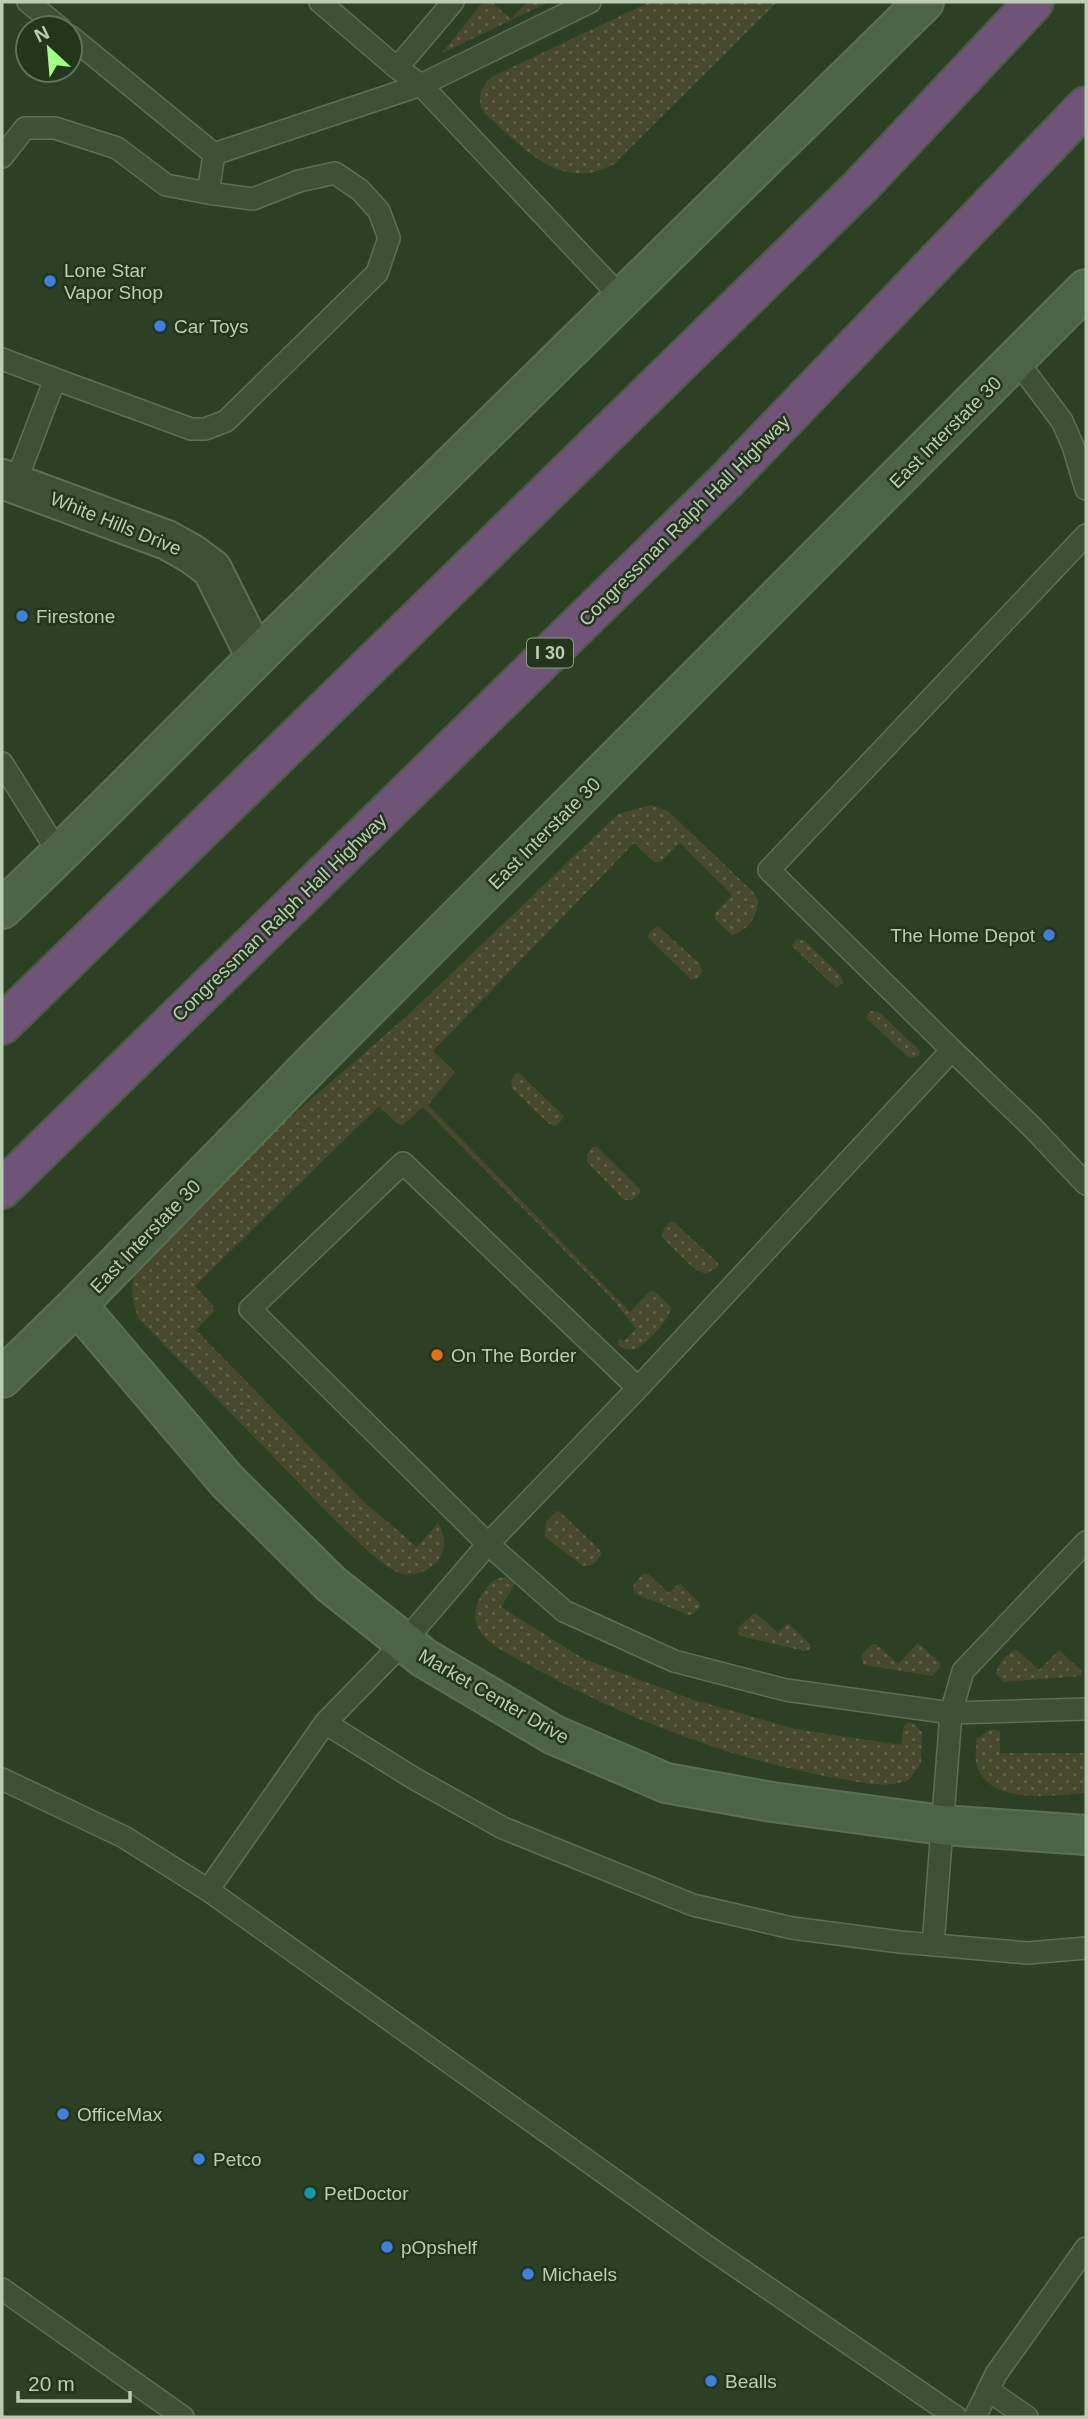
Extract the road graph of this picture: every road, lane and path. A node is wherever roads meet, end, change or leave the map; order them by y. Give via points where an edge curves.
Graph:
1 (28, 2) edge
2 (320, 2) edge
3 (453, 2) edge
4 (590, 2) edge
5 (924, 2) edge
6 (1034, 2) edge
7 (43, 14) edge
8 (84, 47) edge
9 (397, 68) junction
10 (421, 85) junction
11 (1086, 106) edge
12 (214, 154) junction
13 (2, 157) edge
14 (208, 193) junction
15 (1086, 289) edge
16 (621, 297) junction
17 (2, 359) edge
18 (1017, 361) junction
19 (55, 379) junction
20 (8, 481) edge
21 (1086, 489) edge
22 (1086, 535) edge
23 (256, 657) junction
24 (2, 764) edge
25 (60, 855) junction
26 (2, 909) edge
27 (2, 1025) edge
28 (951, 1050) junction
29 (1086, 1185) edge
30 (2, 1189) edge
31 (77, 1305) junction
32 (2, 1378) edge
33 (638, 1388) junction
34 (1086, 1542) edge
35 (488, 1544) junction
36 (404, 1642) junction
37 (1086, 1709) edge
38 (951, 1713) junction
39 (325, 1723) junction
40 (2, 1779) edge
41 (942, 1825) junction
42 (1086, 1835) edge
43 (208, 1890) junction
44 (933, 1945) junction
45 (1086, 1948) edge
46 (1086, 2248) edge
47 (2, 2290) edge
48 (988, 2390) junction
49 (183, 2417) edge
50 (956, 2417) edge
51 (975, 2417) edge
52 (1027, 2417) edge

1 - 7 lane
2 - 9 lane
3 - 9 lane
4 - 10 lane
5 - 16 main road
6 - 27 highway via 860,187
8 - 12 lane
9 - 10 lane
10 - 12 lane
10 - 16 lane
11 - 30 highway, Congressman Ralph Hall Highway / I 30 via 726,481
12 - 14 lane
13 - 14 lane via 25,128 55,128 117,148 166,186
14 - 19 lane via 253,199 335,173 379,211 388,238 377,273 226,421 205,429 191,429
15 - 18 main road, East Interstate 30
16 - 23 main road
17 - 19 lane
18 - 21 lane via 1062,421
18 - 31 main road, East Interstate 30 via 317,1059
19 - 20 lane
20 - 23 street, White Hills Drive via 167,540 192,554 212,569
22 - 28 lane via 769,870
23 - 25 main road
24 - 25 lane
25 - 26 main road
28 - 29 lane
28 - 33 lane
31 - 32 main road, East Interstate 30
31 - 36 main road, Market Center Drive via 227,1481 331,1584
33 - 35 lane
33 - 35 lane via 403,1163 250,1309
34 - 38 lane via 964,1671
35 - 36 lane
35 - 38 lane via 564,1611 674,1661 786,1690
36 - 39 lane
36 - 41 main road, Market Center Drive via 554,1735 666,1783
37 - 38 lane
38 - 41 lane
39 - 43 lane
39 - 44 lane via 503,1828 693,1905 792,1928
40 - 43 lane via 124,1837
41 - 42 main road, Market Center Drive
41 - 44 lane
43 - 50 lane via 708,2247
44 - 45 lane via 1028,1953
46 - 48 lane
47 - 49 lane
48 - 51 lane
48 - 52 lane

